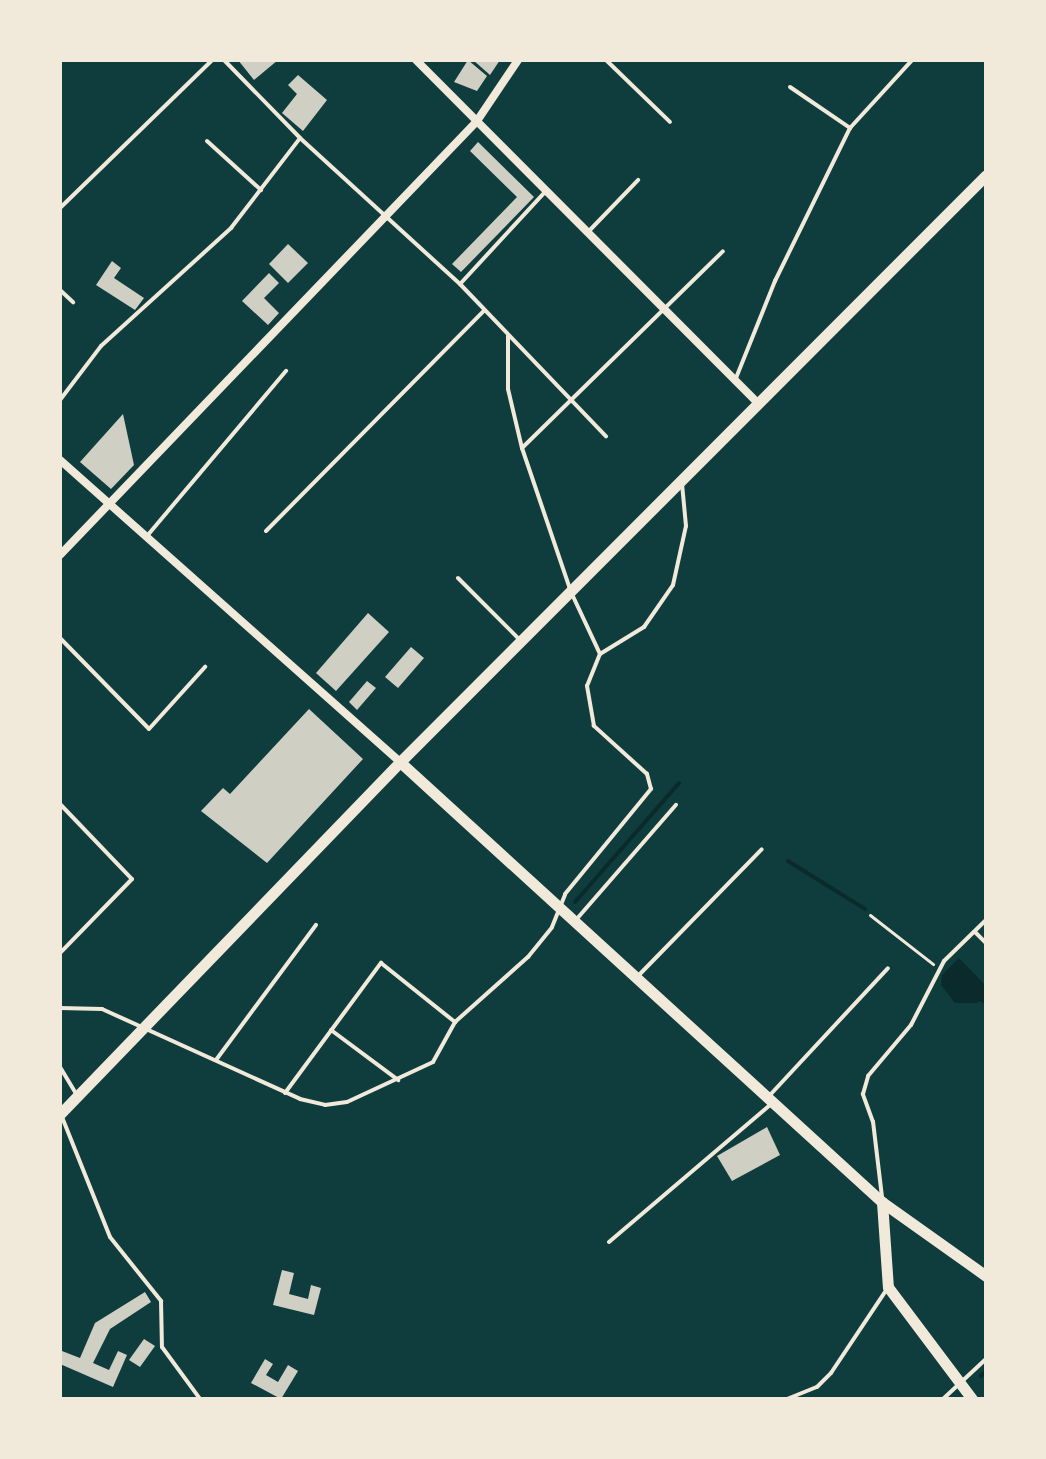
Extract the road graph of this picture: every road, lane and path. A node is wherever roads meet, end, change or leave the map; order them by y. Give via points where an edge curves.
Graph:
1 (212, 60) edge
2 (224, 60) edge
3 (416, 60) edge
4 (518, 60) edge
5 (606, 60) edge
6 (912, 60) edge
7 (790, 87) dead end
8 (477, 121) junction
9 (670, 122) dead end
10 (850, 128) junction
11 (300, 138) junction
12 (207, 141) dead end
13 (986, 175) edge
14 (638, 180) dead end
15 (261, 190) junction
16 (546, 191) junction
17 (60, 208) edge
18 (385, 212) junction
19 (588, 233) junction
20 (723, 251) dead end
21 (460, 284) junction
22 (60, 290) edge
23 (73, 302) dead end
24 (664, 309) junction
25 (484, 310) junction
26 (508, 335) junction
27 (286, 371) dead end
28 (735, 380) junction
29 (60, 400) edge
30 (570, 401) junction
31 (759, 404) junction
32 (606, 436) dead end
33 (522, 448) junction
34 (60, 460) edge
35 (682, 482) junction
36 (108, 505) junction
37 (266, 531) dead end
38 (146, 538) junction
39 (60, 555) edge
40 (458, 578) dead end
41 (571, 592) junction
42 (60, 638) edge
43 (521, 641) junction
44 (600, 654) junction
45 (205, 667) dead end
46 (400, 762) junction
47 (60, 804) edge
48 (676, 805) dead end
49 (762, 849) dead end
50 (560, 910) junction
51 (870, 915) dead end
52 (986, 920) edge
53 (574, 923) junction
54 (316, 925) dead end
55 (975, 932) junction
56 (986, 943) edge
57 (60, 953) edge
58 (888, 968) dead end
59 (939, 970) junction
60 (635, 979) junction
61 (60, 1008) edge
62 (455, 1022) junction
63 (142, 1027) junction
64 (331, 1030) junction
65 (216, 1060) junction
66 (60, 1067) edge
67 (398, 1080) junction
68 (285, 1093) junction
69 (77, 1095) junction
70 (769, 1101) junction
71 (60, 1114) edge
72 (882, 1202) junction
73 (609, 1242) dead end
74 (986, 1276) edge
75 (888, 1287) junction
76 (986, 1359) edge
77 (963, 1381) junction
78 (200, 1399) edge
79 (787, 1399) edge
80 (943, 1399) edge
81 (972, 1399) edge

1 - 17 lane
2 - 11 lane
3 - 8 street
4 - 8 street
5 - 9 lane
6 - 10 lane
7 - 10 lane
8 - 16 street
8 - 18 street
10 - 28 lane via 775,281
11 - 15 lane
11 - 18 lane
12 - 15 lane
13 - 31 street
14 - 19 lane
15 - 29 lane via 231,228 101,346
16 - 19 street
16 - 21 lane
18 - 21 lane
18 - 36 street
19 - 24 street
20 - 24 lane
21 - 25 lane
22 - 23 lane
24 - 28 street
24 - 30 lane
25 - 26 lane
25 - 37 lane
26 - 30 lane
26 - 33 lane via 508,389
27 - 38 lane
28 - 31 street
30 - 32 lane
30 - 33 lane
31 - 35 street
33 - 41 lane
34 - 36 street
35 - 41 street
35 - 44 lane via 686,526 673,585 644,627
36 - 38 street
36 - 39 street
38 - 46 street
40 - 43 lane
41 - 43 street
41 - 44 lane
42 - 45 lane via 149,729
43 - 46 street
44 - 50 lane via 587,686 594,726 647,774 651,789 565,894
46 - 50 street
46 - 63 street
47 - 57 lane via 132,879
48 - 53 lane
49 - 60 lane
50 - 53 street
50 - 62 lane via 509,978
51 - 59 path
52 - 55 lane
53 - 60 street
54 - 65 lane
55 - 56 lane
55 - 59 lane
58 - 70 lane
59 - 72 lane via 911,1025 868,1076 863,1094 873,1122
60 - 70 street
61 - 63 lane via 102,1009
62 - 64 lane via 381,963
62 - 67 lane via 433,1062
63 - 65 lane
63 - 69 street
64 - 67 lane
64 - 68 lane
65 - 68 lane
66 - 69 lane
67 - 68 lane via 325,1105
69 - 71 street
70 - 72 street
70 - 73 lane
71 - 78 lane via 110,1237 161,1301 162,1347
72 - 74 street
72 - 75 street
75 - 77 street
75 - 79 lane via 831,1373 817,1387
76 - 77 lane
77 - 80 lane
77 - 81 street

